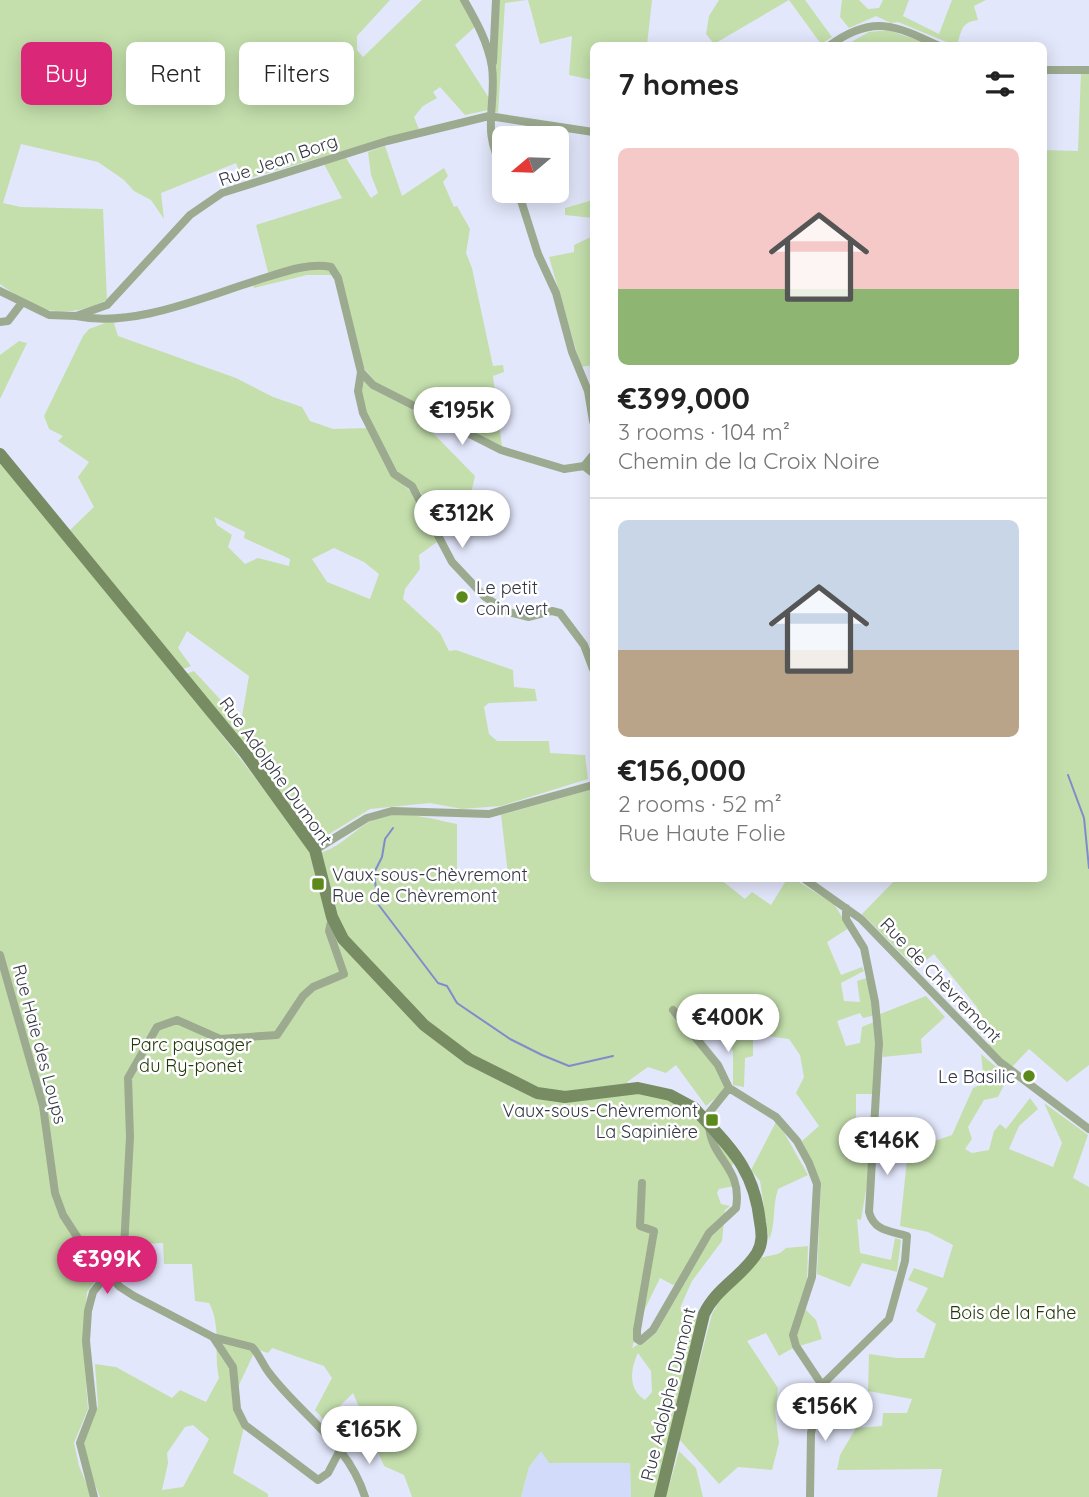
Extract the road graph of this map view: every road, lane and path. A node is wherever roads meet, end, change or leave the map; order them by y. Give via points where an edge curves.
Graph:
1 (464, 0) edge
2 (496, 0) edge
3 (835, 42) edge
4 (929, 42) edge
5 (492, 68) junction
6 (1047, 69) edge
7 (1089, 70) edge
8 (489, 116) junction
9 (590, 132) edge
10 (492, 144) edge
11 (521, 203) edge
12 (0, 290) edge
13 (21, 304) junction
14 (107, 305) junction
15 (76, 316) junction
16 (111, 319) junction
17 (0, 321) edge
18 (361, 372) junction
19 (590, 403) edge
20 (0, 454) edge
21 (590, 459) edge
22 (584, 467) junction
23 (590, 471) edge
24 (590, 661) edge
25 (590, 786) edge
26 (315, 850) junction
27 (809, 882) edge
28 (846, 908) junction
29 (332, 917) junction
30 (0, 955) edge
31 (673, 1010) dead end
32 (729, 1088) junction
33 (707, 1122) junction
34 (1089, 1129) edge
35 (642, 1183) dead end
36 (106, 1272) junction
37 (212, 1337) junction
38 (822, 1385) junction
39 (340, 1450) junction
40 (94, 1497) edge
41 (365, 1497) edge
42 (660, 1497) edge
43 (810, 1497) edge

1 - 5 street via 484,38
2 - 5 street
3 - 4 street via 847,33 886,25
5 - 8 street
6 - 7 street
8 - 9 street
8 - 10 street
8 - 14 street, Rue Jean Borg via 387,141 222,193 190,215
11 - 19 street via 556,293
12 - 13 street, Rue Jean Borg
13 - 15 street, Rue Jean Borg via 49,315
13 - 17 street via 8,321
14 - 15 street, Rue Jean Borg
14 - 16 street
15 - 16 street
16 - 18 street via 166,309 319,264 331,267 338,278
18 - 22 street via 373,385 501,450 564,469
18 - 24 street via 358,391 363,413 394,474 412,486 453,562 485,597 508,612 529,617 560,613
20 - 26 main road, Rue Adolphe Dumont via 245,753
21 - 22 street
22 - 23 street
25 - 26 street via 489,814 378,813
26 - 29 main road, Rue Adolphe Dumont
27 - 28 street, Rue de Chèvremont
28 - 34 street, Rue de Chèvremont via 1000,1062
28 - 38 street via 846,919 864,948 875,1002 878,1042 869,1212 877,1227 907,1236 889,1319
29 - 33 main road, Rue Adolphe Dumont via 350,948 424,1026 501,1077 552,1097 629,1088 656,1091 684,1100
29 - 36 street via 329,931 344,974 313,987 276,1035 229,1041 177,1020 157,1027 128,1078 124,1247
30 - 36 street, Rue Haie des Loups via 43,1106 55,1193 83,1246
31 - 32 street via 719,1065
32 - 33 street
32 - 38 street via 776,1117 809,1163 817,1184 812,1277 793,1335
33 - 35 street, Rue Adolphe Dumont via 710,1138 736,1181 736,1208 709,1234 653,1330 640,1341 637,1330 654,1231 640,1226
33 - 42 main road, Rue Adolphe Dumont via 753,1182 761,1244 704,1314
36 - 37 street, Rue Haie des Loups via 134,1296
36 - 40 street via 88,1311 93,1409 80,1443
37 - 39 street, Rue Haie des Loups via 252,1347 270,1375
37 - 39 street via 233,1367 237,1409 245,1425 318,1480 328,1473
38 - 43 street via 811,1433
39 - 41 street, Rue Haie des Loups

